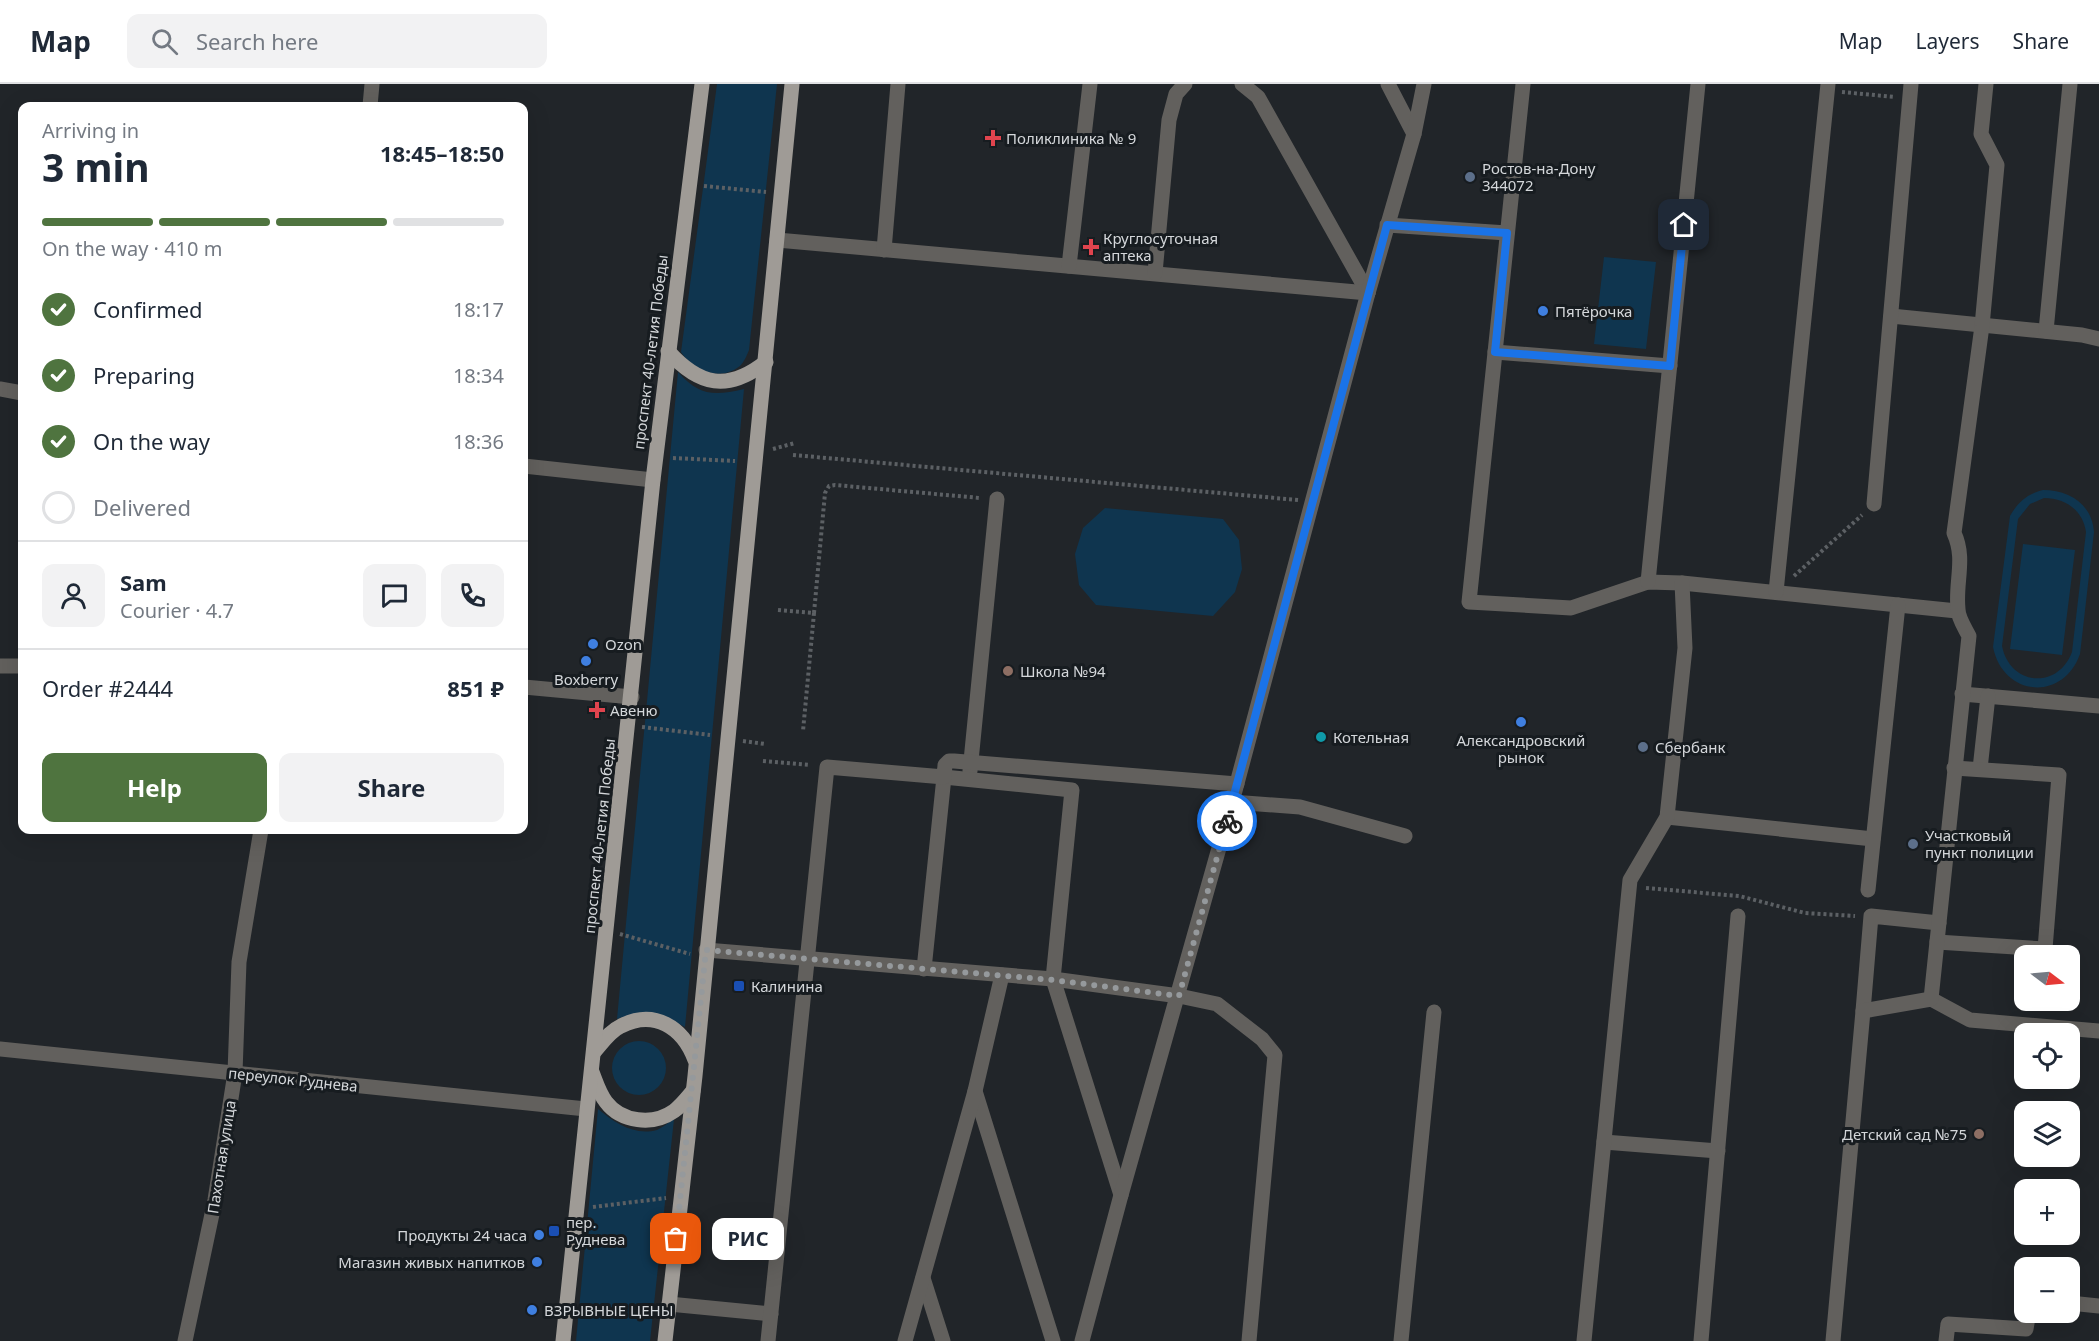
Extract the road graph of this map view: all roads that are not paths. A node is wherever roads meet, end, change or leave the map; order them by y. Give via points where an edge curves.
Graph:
1 (372, 84) edge
2 (702, 84) edge
3 (792, 84) edge
4 (898, 84) edge
5 (1090, 84) edge
6 (1185, 84) edge
7 (1242, 84) edge
8 (1388, 84) edge
9 (1424, 84) edge
10 (1523, 84) edge
11 (1698, 84) edge
12 (1986, 84) edge
13 (2070, 84) edge
14 (1828, 87) edge
15 (1911, 91) edge
16 (370, 102) edge
17 (1414, 134) junction
18 (1387, 225) junction
19 (1507, 233) junction
20 (777, 240) junction
21 (884, 250) junction
22 (1069, 266) junction
23 (1155, 273) junction
24 (1368, 293) junction
25 (1891, 316) junction
26 (1982, 326) junction
27 (2046, 331) junction
28 (2099, 339) edge
29 (668, 351) junction
30 (1495, 352) junction
31 (765, 362) junction
32 (1670, 366) junction
33 (0, 389) edge
34 (18, 392) edge
35 (528, 466) edge
36 (653, 480) junction
37 (997, 500) road end
38 (1874, 504) road end
39 (1648, 582) junction
40 (1682, 583) junction
41 (1776, 592) junction
42 (1898, 605) junction
43 (1958, 611) junction
44 (0, 666) edge
45 (18, 666) edge
46 (528, 687) edge
47 (1962, 694) junction
48 (1988, 696) junction
49 (632, 697) junction
50 (2099, 706) edge
51 (970, 762) junction
52 (1954, 768) junction
53 (1980, 769) junction
54 (944, 777) junction
55 (969, 780) junction
56 (1237, 784) junction
57 (1232, 802) junction
58 (1667, 817) junction
59 (260, 834) edge
60 (1405, 836) dead end
61 (1873, 839) junction
62 (1868, 890) dead end
63 (1738, 916) dead end
64 (1939, 923) junction
65 (1937, 942) junction
66 (706, 954) junction
67 (807, 959) junction
68 (924, 969) junction
69 (1002, 975) junction
70 (1053, 980) junction
71 (1179, 996) junction
72 (1931, 999) junction
73 (1863, 1011) junction
74 (1434, 1012) dead end
75 (2099, 1031) edge
76 (0, 1049) edge
77 (594, 1052) junction
78 (696, 1062) junction
79 (592, 1072) junction
80 (235, 1073) junction
81 (693, 1091) junction
82 (975, 1091) junction
83 (586, 1109) junction
84 (1604, 1142) junction
85 (1718, 1150) junction
86 (1121, 1195) junction
87 (923, 1278) junction
88 (669, 1304) junction
89 (2080, 1304) edge
90 (2099, 1306) edge
91 (771, 1314) junction
92 (2027, 1323) edge
93 (185, 1341) edge
94 (563, 1341) edge
95 (665, 1341) edge
96 (768, 1341) edge
97 (905, 1341) edge
98 (943, 1341) edge
99 (1053, 1341) edge
100 (1082, 1341) edge
101 (1249, 1341) edge
102 (1401, 1341) edge
103 (1584, 1341) edge
104 (1701, 1341) edge
105 (1833, 1341) edge
106 (1946, 1341) edge

1 - 16 street
2 - 29 main road, проспект 40-летия Победы
3 - 20 main road
4 - 21 street
5 - 22 street
6 - 23 street via 1176,94 1169,120
7 - 24 street via 1258,97
8 - 17 street
9 - 17 street
10 - 19 street
11 - 32 street
12 - 26 street via 1981,134 1997,165
13 - 27 street
14 - 41 street
15 - 25 street
17 - 18 street
18 - 19 street
18 - 24 street
19 - 30 street
20 - 21 street
20 - 31 main road
21 - 22 street
22 - 23 street
23 - 24 street
24 - 56 street
25 - 26 street
25 - 38 street
26 - 27 street
26 - 43 street via 1954,533 1961,560
27 - 28 street
29 - 31 main road via 689,371 715,382 742,376
29 - 36 main road, проспект 40-летия Победы
30 - 32 street
30 - 39 street via 1469,602 1571,608
31 - 66 main road
32 - 39 street
33 - 34 street
35 - 36 street
36 - 49 main road, проспект 40-летия Победы
37 - 51 street
39 - 40 street
40 - 41 street
40 - 58 street via 1685,648
41 - 42 street
42 - 43 street
42 - 61 street
43 - 47 street via 1969,636
44 - 45 street
46 - 49 street
47 - 48 street
47 - 52 street
48 - 50 street
48 - 53 street
49 - 77 main road, проспект 40-летия Победы
51 - 54 street via 949,761
51 - 55 street
51 - 56 street
52 - 53 street
52 - 64 street
53 - 65 street via 2059,775 2045,949
54 - 55 street
54 - 67 street via 827,767
54 - 68 street
55 - 70 street via 1072,790
56 - 57 street
57 - 60 street via 1300,807
57 - 71 street
58 - 61 street
58 - 84 street via 1630,880
59 - 80 street, Пахотная улица via 239,962
61 - 62 street
63 - 85 street
64 - 65 street
64 - 73 street via 1870,916
65 - 72 street
66 - 67 street
66 - 78 main road
67 - 68 street
67 - 91 street
68 - 69 street
69 - 70 street
69 - 82 street
70 - 71 street
70 - 86 street
71 - 86 street
71 - 101 street via 1217,1004 1262,1039 1275,1055
72 - 73 street
72 - 75 street via 1970,1020
73 - 105 street
74 - 102 street
76 - 80 street, переулок Руднева
77 - 78 main road via 620,1026 649,1020 678,1031
77 - 79 main road, проспект 40-летия Победы
78 - 81 main road
79 - 81 main road via 606,1102 620,1114 637,1120 667,1115
79 - 83 main road, проспект 40-летия Победы
80 - 83 street, переулок Руднева
80 - 93 street, Пахотная улица
81 - 88 main road
82 - 87 street
82 - 99 street
83 - 94 main road, проспект 40-летия Победы
84 - 85 street
84 - 103 street
85 - 104 street
86 - 100 street
87 - 97 street
87 - 98 street
88 - 91 street
88 - 95 main road
89 - 90 street
91 - 96 street
92 - 106 street via 2026,1329 1948,1324

